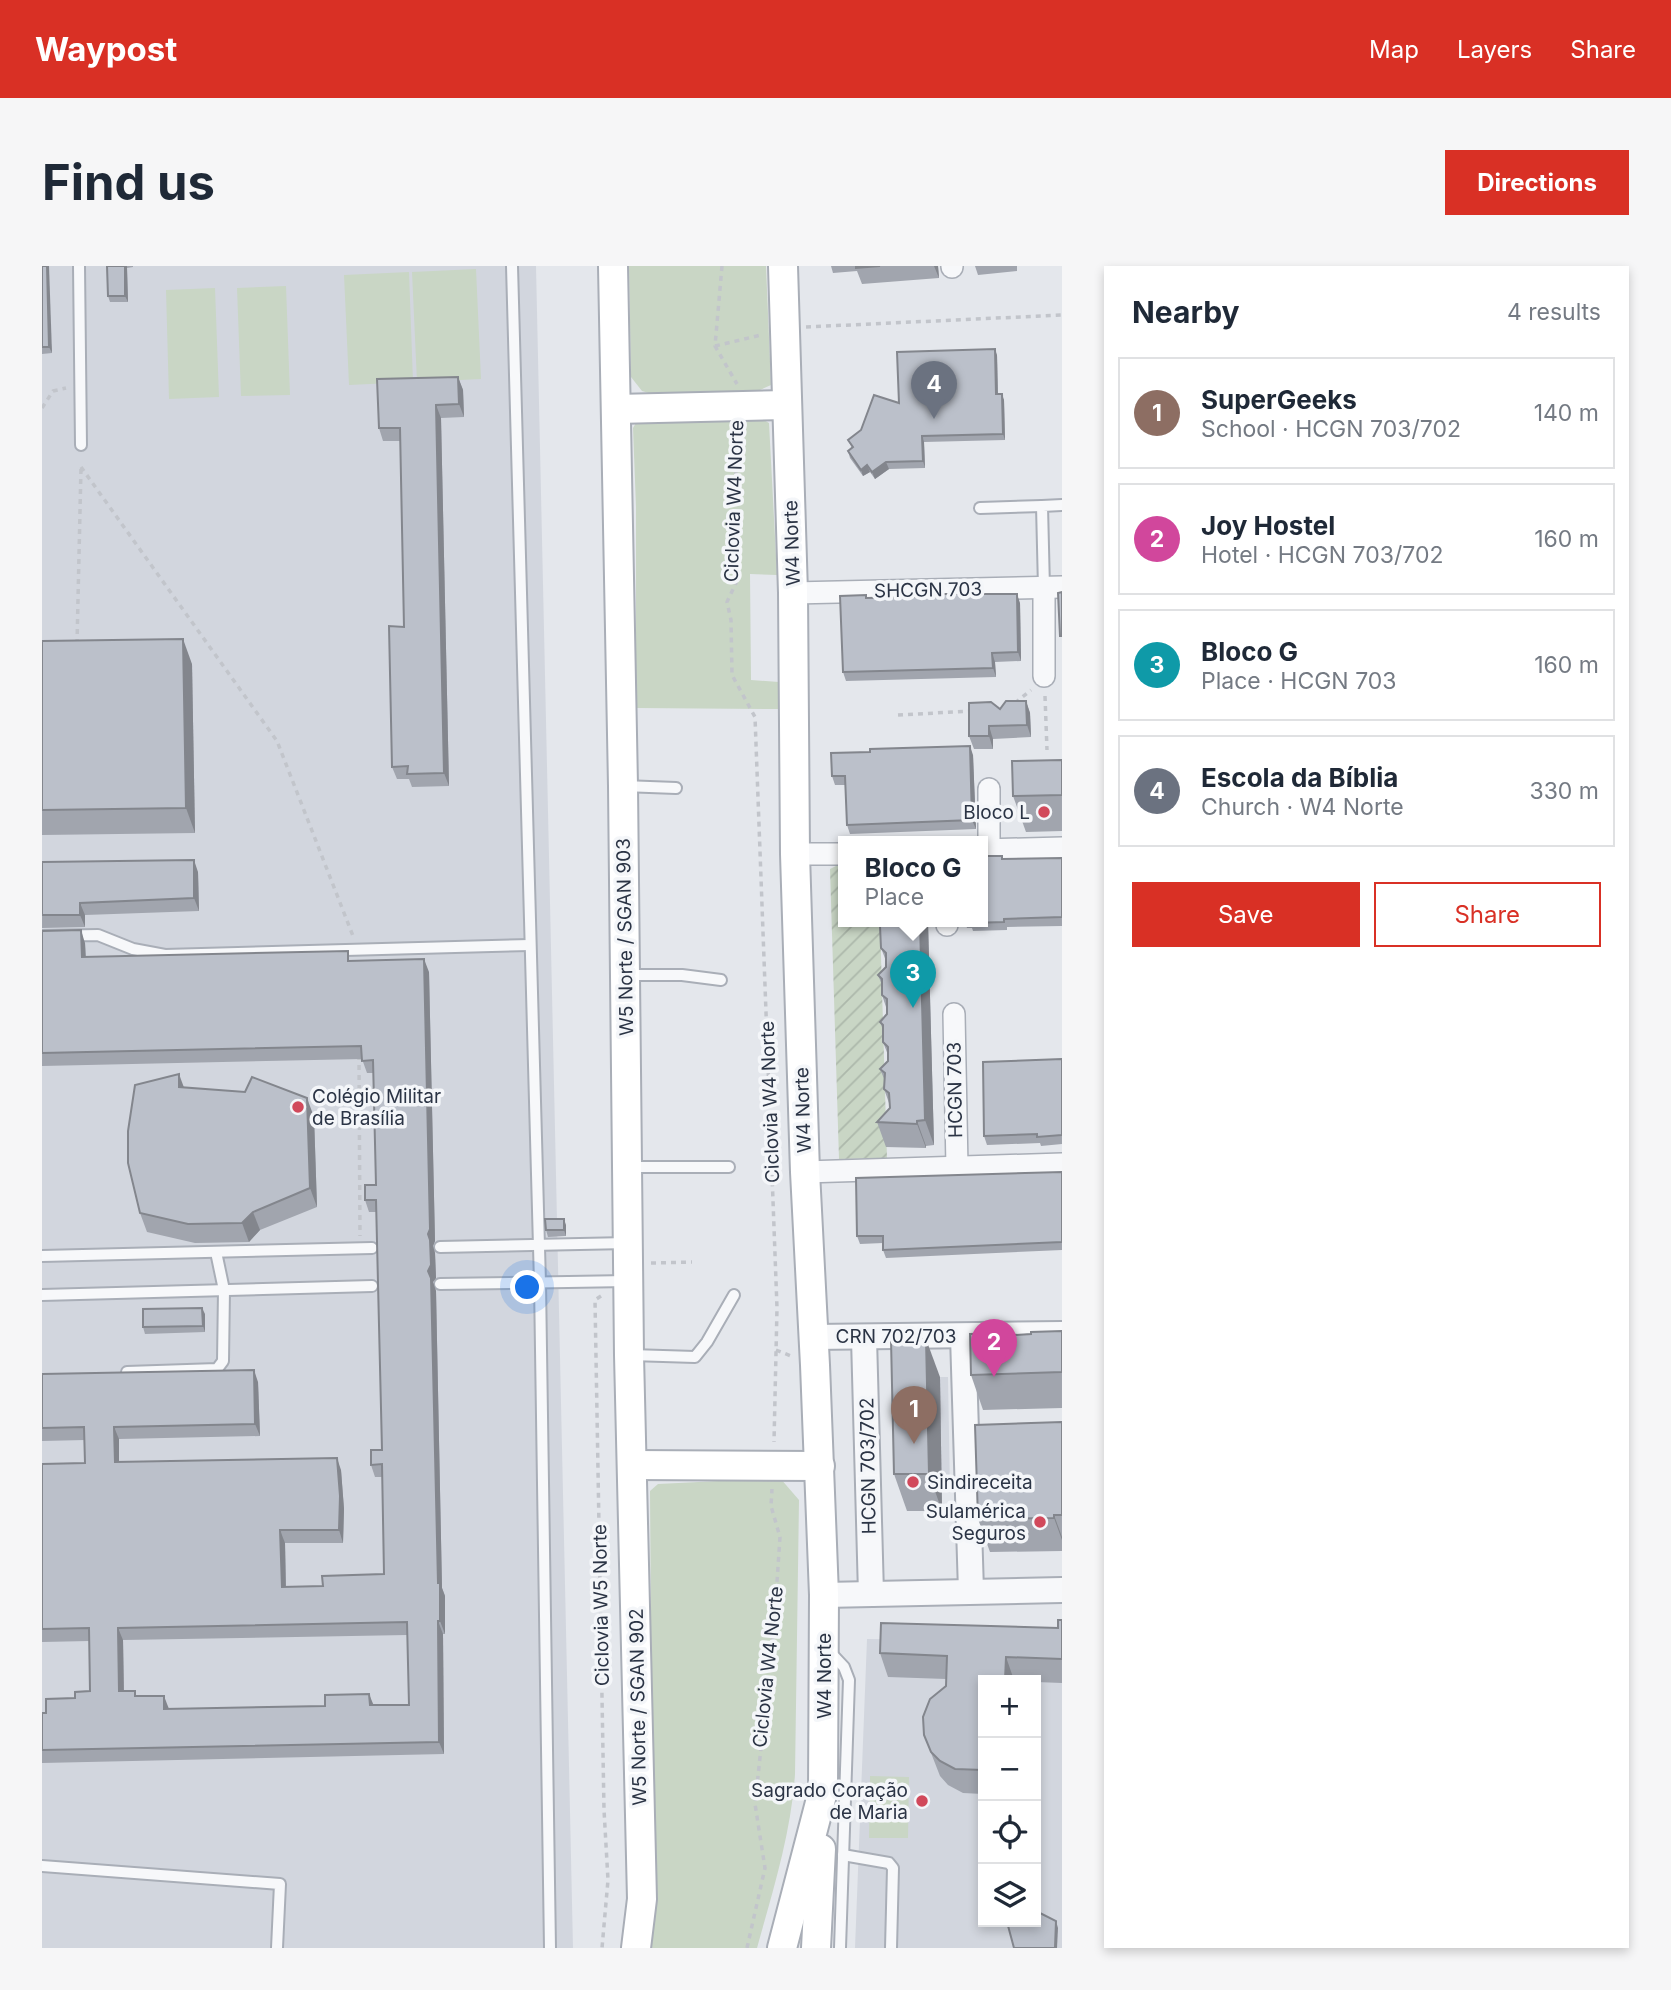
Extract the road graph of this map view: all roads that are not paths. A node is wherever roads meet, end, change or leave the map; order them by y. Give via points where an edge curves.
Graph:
1 (79, 266) edge
2 (512, 266) edge
3 (613, 266) edge
4 (783, 266) edge
5 (787, 405) junction
6 (616, 409) junction
7 (81, 445) road end
8 (1062, 505) edge
9 (1042, 506) junction
10 (980, 508) dead end
11 (1053, 587) edge
12 (793, 593) junction
13 (1044, 676) road end
14 (624, 786) junction
15 (676, 788) dead end
16 (989, 789) dead end
17 (987, 836) edge
18 (1062, 848) edge
19 (988, 850) edge
20 (795, 854) junction
21 (838, 854) edge
22 (42, 936) edge
23 (530, 945) junction
24 (625, 975) junction
25 (721, 980) dead end
26 (954, 1014) dead end
27 (1062, 1164) edge
28 (627, 1167) junction
29 (729, 1167) dead end
30 (957, 1167) junction
31 (805, 1172) junction
32 (538, 1245) junction
33 (440, 1247) dead end
34 (372, 1248) dead end
35 (216, 1252) junction
36 (42, 1256) edge
37 (628, 1262) junction
38 (540, 1283) junction
39 (440, 1284) dead end
40 (372, 1286) dead end
41 (224, 1290) junction
42 (42, 1295) edge
43 (734, 1295) dead end
44 (1062, 1334) edge
45 (963, 1336) junction
46 (814, 1337) junction
47 (863, 1338) junction
48 (629, 1355) junction
49 (127, 1372) edge
50 (633, 1465) junction
51 (820, 1466) junction
52 (1062, 1590) edge
53 (971, 1591) junction
54 (871, 1594) junction
55 (824, 1595) junction
56 (824, 1646) junction
57 (823, 1791) junction
58 (843, 1855) junction
59 (42, 1866) edge
60 (277, 1948) edge
61 (550, 1948) edge
62 (636, 1948) edge
63 (782, 1948) edge
64 (816, 1948) edge
65 (840, 1948) edge
66 (891, 1948) edge

1 - 7 lane
2 - 23 lane
3 - 6 main road, W5 Norte / SGAN 903
4 - 5 main road, W4 Norte
5 - 6 main road
5 - 12 main road, W4 Norte
6 - 14 main road, W5 Norte / SGAN 903
8 - 9 lane
9 - 10 lane
9 - 11 lane
11 - 12 street, SHCGN 703
11 - 13 street
12 - 20 main road, W4 Norte
14 - 15 lane
14 - 24 main road, W5 Norte / SGAN 903
16 - 17 street
18 - 19 street
20 - 21 street
20 - 31 main road, W4 Norte
22 - 23 lane via 98,935 165,955
23 - 32 lane
24 - 25 lane
24 - 28 main road, W5 Norte / SGAN 903
26 - 30 street, HCGN 703
27 - 30 street
28 - 29 lane
28 - 37 main road, W5 Norte / SGAN 903
30 - 31 street
31 - 46 main road, W4 Norte
32 - 33 lane
32 - 37 lane
32 - 38 lane
34 - 35 lane
35 - 36 lane
35 - 41 lane
37 - 38 lane
37 - 48 main road, W5 Norte / SGAN 903
38 - 39 lane
38 - 61 lane
40 - 41 lane
41 - 42 lane
41 - 49 lane via 223,1362 217,1369
43 - 48 lane via 695,1357
44 - 45 street, CRN 702/703
45 - 47 street, CRN 702/703
45 - 53 street via 973,1434
46 - 47 street, CRN 702/703
46 - 51 main road, W4 Norte
47 - 54 street, HCGN 703/702
48 - 50 main road, W5 Norte / SGAN 903
50 - 51 main road
50 - 62 main road, W5 Norte / SGAN 902 via 642,1899
51 - 55 main road, W4 Norte
52 - 53 street
53 - 54 street
54 - 55 street
55 - 56 main road, W4 Norte
56 - 57 main road, W4 Norte
56 - 58 lane via 844,1667 849,1680
57 - 63 main road, W4 Norte
57 - 64 main road
58 - 65 lane
58 - 66 lane via 889,1863 893,1868
59 - 60 lane via 279,1884

